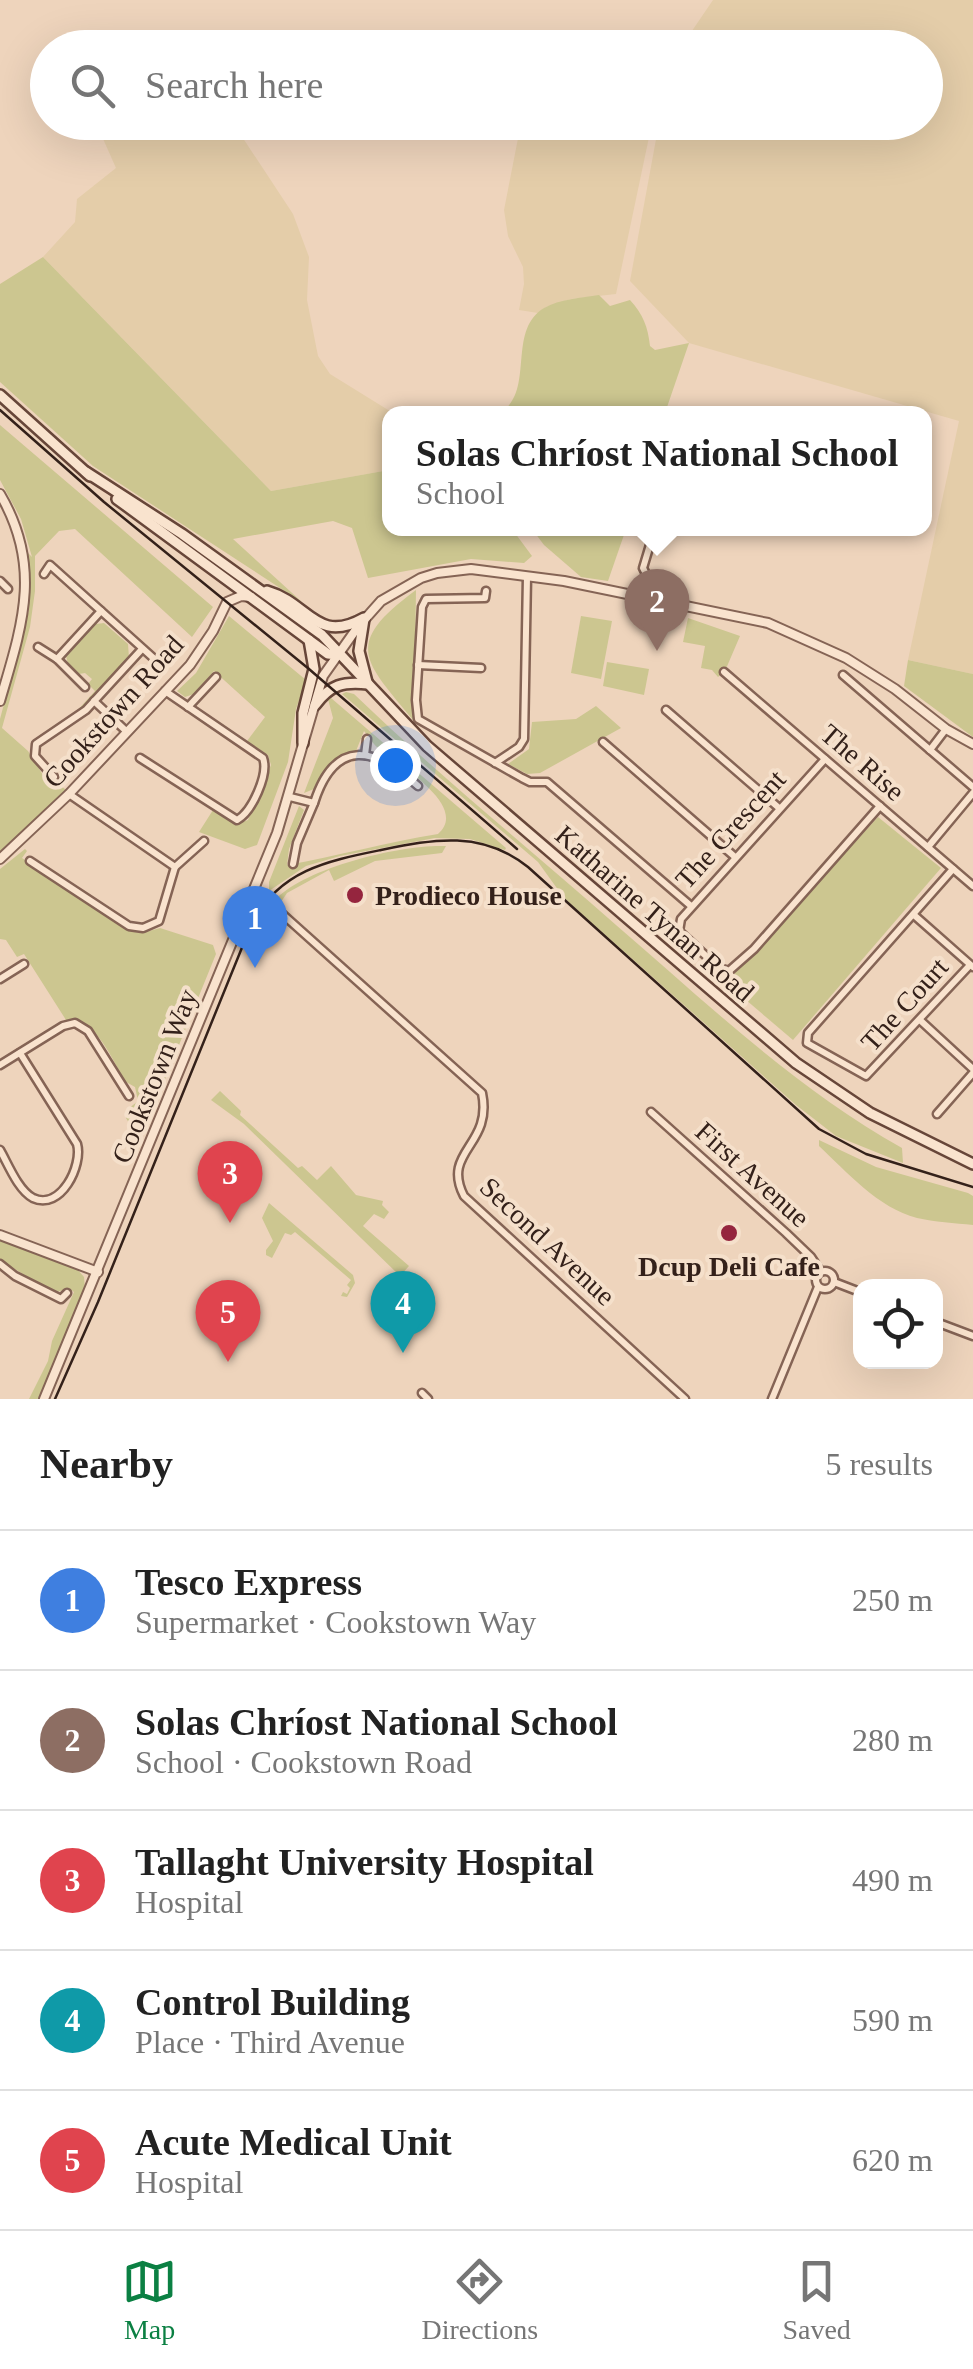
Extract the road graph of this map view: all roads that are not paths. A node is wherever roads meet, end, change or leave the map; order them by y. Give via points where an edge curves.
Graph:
1 (0, 395) edge
2 (86, 472) junction
3 (0, 494) edge
4 (653, 536) edge
5 (44, 574) dead end
6 (220, 575) junction
7 (527, 577) junction
8 (0, 581) edge
9 (8, 589) dead end
10 (486, 590) dead end
11 (256, 593) junction
12 (660, 599) junction
13 (227, 602) junction
14 (101, 611) junction
15 (364, 618) junction
16 (308, 638) junction
17 (38, 647) dead end
18 (142, 649) junction
19 (338, 655) junction
20 (57, 658) junction
21 (160, 664) dead end
22 (418, 665) junction
23 (481, 668) dead end
24 (724, 672) dead end
25 (842, 675) dead end
26 (216, 677) dead end
27 (368, 684) junction
28 (85, 687) dead end
29 (165, 691) junction
30 (0, 700) edge
31 (94, 701) junction
32 (315, 705) junction
33 (188, 708) junction
34 (666, 710) dead end
35 (946, 729) junction
36 (126, 731) junction
37 (366, 739) dead end
38 (303, 742) junction
39 (603, 742) dead end
40 (973, 744) edge
41 (930, 750) junction
42 (365, 755) junction
43 (140, 758) dead end
44 (824, 759) junction
45 (494, 763) junction
46 (54, 777) dead end
47 (418, 786) dead end
48 (973, 790) edge
49 (69, 794) junction
50 (290, 797) junction
51 (314, 804) junction
52 (880, 806) junction
53 (779, 808) junction
54 (204, 840) dead end
55 (928, 847) junction
56 (735, 857) junction
57 (0, 860) edge
58 (30, 860) dead end
59 (292, 864) dead end
60 (175, 866) junction
61 (953, 870) junction
62 (973, 886) edge
63 (250, 900) junction
64 (691, 906) junction
65 (914, 915) junction
66 (24, 964) dead end
67 (972, 966) edge
68 (0, 979) edge
69 (921, 1021) junction
70 (20, 1052) junction
71 (0, 1065) edge
72 (973, 1071) edge
73 (129, 1096) dead end
74 (652, 1112) dead end
75 (937, 1114) dead end
76 (0, 1150) edge
77 (973, 1164) edge
78 (0, 1234) edge
79 (0, 1264) edge
80 (98, 1272) junction
81 (821, 1272) junction
82 (834, 1282) junction
83 (818, 1287) junction
84 (853, 1289) edge
85 (68, 1293) dead end
86 (943, 1325) edge
87 (973, 1336) edge
88 (44, 1399) edge
89 (686, 1399) edge
90 (772, 1399) edge

1 - 2 main road, Katharine Tynan Road
2 - 6 main road, Katharine Tynan Road
2 - 11 main road, Katharine Tynan Road
3 - 30 street via 18,531 26,578 22,625
4 - 12 street via 644,568 664,584
5 - 14 street via 50,565
6 - 11 main road, Katharine Tynan Road
6 - 13 street
7 - 12 street
7 - 15 street via 470,569 437,573 400,588
7 - 45 street via 524,739
8 - 9 street
10 - 22 street via 485,598 426,599
11 - 13 street
11 - 15 main road via 280,595 326,628
11 - 16 main road, Katharine Tynan Road
11 - 19 main road, Katharine Tynan Road via 322,635
12 - 35 street via 768,623 830,649
13 - 29 street, Cookstown Road via 192,662
14 - 18 street
14 - 20 street
15 - 19 street
15 - 27 main road via 359,646
16 - 19 main road, Katharine Tynan Road
16 - 38 main road via 314,669
17 - 20 street
18 - 21 street
18 - 31 street
19 - 27 main road, Katharine Tynan Road
19 - 32 street, Cookstown Way
20 - 28 street
22 - 23 street
22 - 45 street via 418,718
24 - 44 street, The Rise
25 - 41 street
26 - 33 street
27 - 32 main road via 338,684
27 - 77 main road, Katharine Tynan Road via 462,778 796,1062 870,1113
29 - 33 street
29 - 36 street, Cookstown Road
31 - 36 street
31 - 46 street via 36,744 35,756
32 - 38 street, Cookstown Way
33 - 43 street via 266,761 246,814 237,820
34 - 53 street
35 - 40 street
35 - 41 street
36 - 49 street, Cookstown Road
37 - 42 street
38 - 50 street, Cookstown Way
39 - 56 street
41 - 48 street
42 - 47 street via 388,761
42 - 51 street via 329,771
44 - 52 street, The Rise
44 - 53 street, The Crescent
45 - 64 street via 530,782 547,782
48 - 55 street
49 - 57 street, Cookstown Road
49 - 60 street
50 - 51 street
50 - 63 street, Cookstown Way
51 - 59 street
52 - 55 street, The Rise
52 - 64 street, The Crescent via 733,968 723,970 681,934 679,924
53 - 56 street, The Crescent
54 - 60 street
55 - 61 street, The Rise
56 - 64 street, The Crescent
58 - 60 street via 136,928 159,921
61 - 62 street, The Rise
61 - 65 street
63 - 80 street, Cookstown Way
63 - 89 street, Second Avenue via 279,912 482,1093 484,1123 458,1165 464,1196
65 - 67 street
65 - 69 street, The Court via 806,1038 862,1076
66 - 68 street
67 - 69 street, The Court
69 - 72 street
70 - 71 street
70 - 73 street via 69,1023 83,1026
70 - 76 street via 77,1144 79,1159 68,1184 41,1200 28,1194
72 - 75 street
74 - 81 street, First Avenue
78 - 80 street
79 - 85 street via 63,1303
80 - 88 street, Cookstown Way
81 - 82 street
81 - 83 street
82 - 83 street via 826,1290
82 - 84 street
83 - 90 street
86 - 87 street

